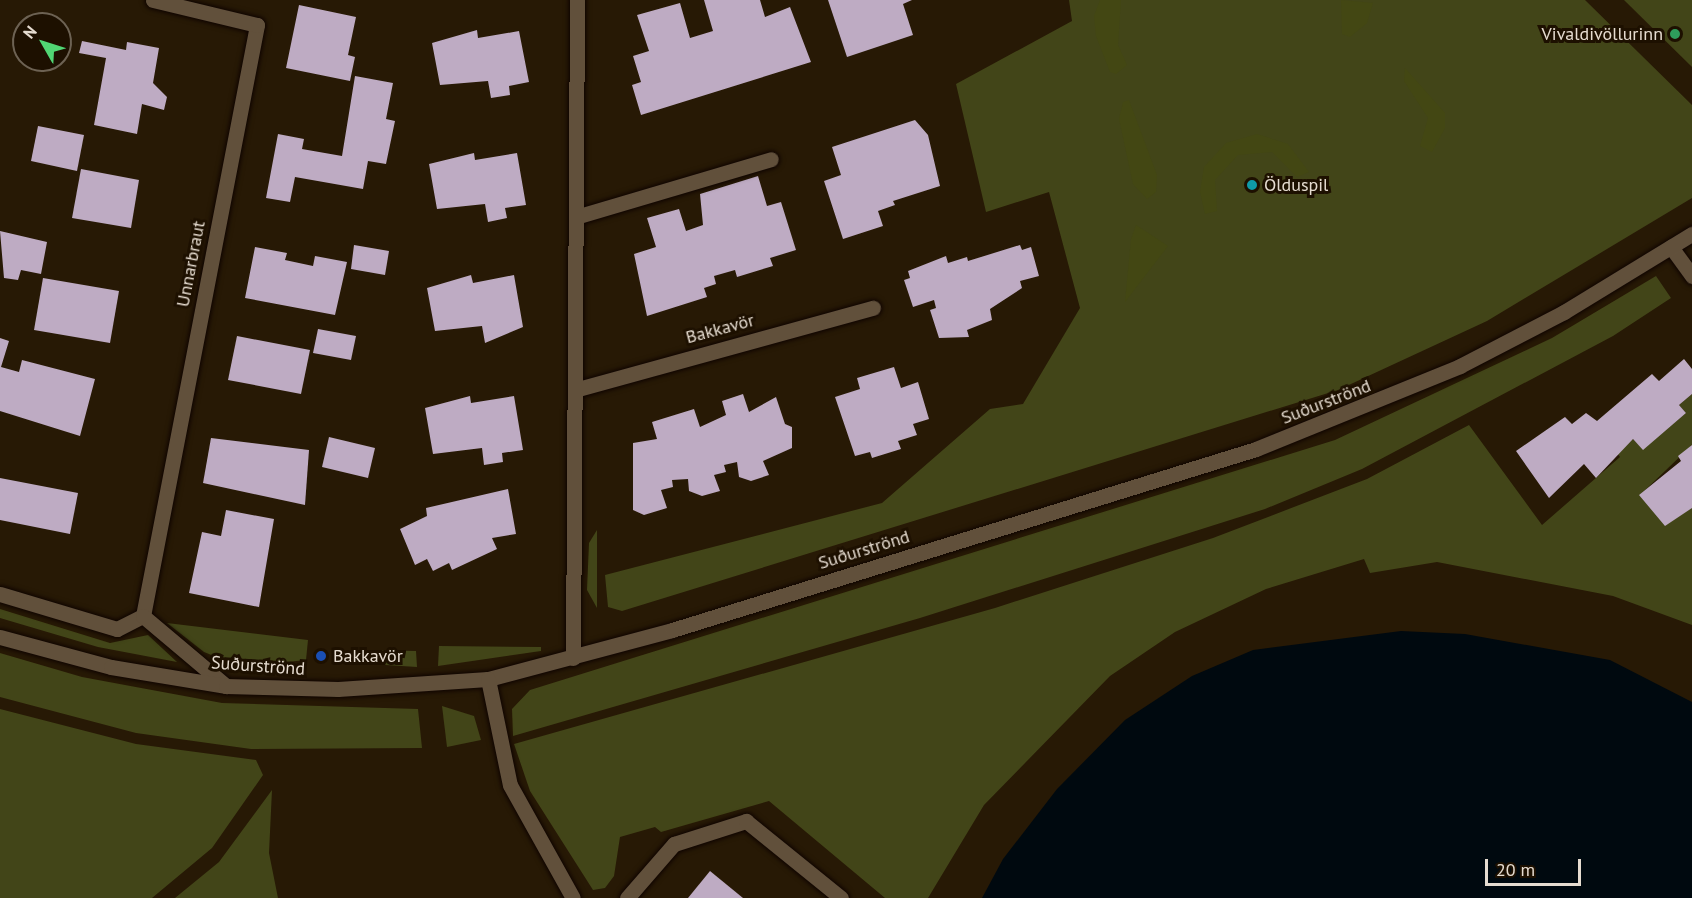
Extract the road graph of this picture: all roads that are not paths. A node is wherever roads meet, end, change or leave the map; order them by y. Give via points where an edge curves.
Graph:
1 (153, 0) edge
2 (577, 0) edge
3 (771, 159) dead end
4 (579, 216) junction
5 (1692, 234) edge
6 (1671, 248) junction
7 (1692, 276) edge
8 (873, 308) dead end
9 (578, 389) junction
10 (0, 594) edge
11 (143, 616) junction
12 (0, 637) edge
13 (573, 658) junction
14 (488, 679) junction
15 (226, 686) junction
16 (573, 898) edge
17 (627, 898) edge
18 (842, 898) edge

1 - 11 street, Unnarbraut via 257,25
2 - 4 street
3 - 4 street
4 - 9 street
5 - 6 street, Suðurströnd
6 - 7 street
6 - 13 street, Suðurströnd via 1521,335 1335,420 1170,477
8 - 9 street, Bakkavör
9 - 13 street
10 - 11 street via 117,629
11 - 15 street
12 - 15 street, Suðurströnd via 111,667
13 - 14 street, Suðurströnd
14 - 15 street, Suðurströnd via 349,689
14 - 16 street via 510,785
17 - 18 street via 674,844 746,822

